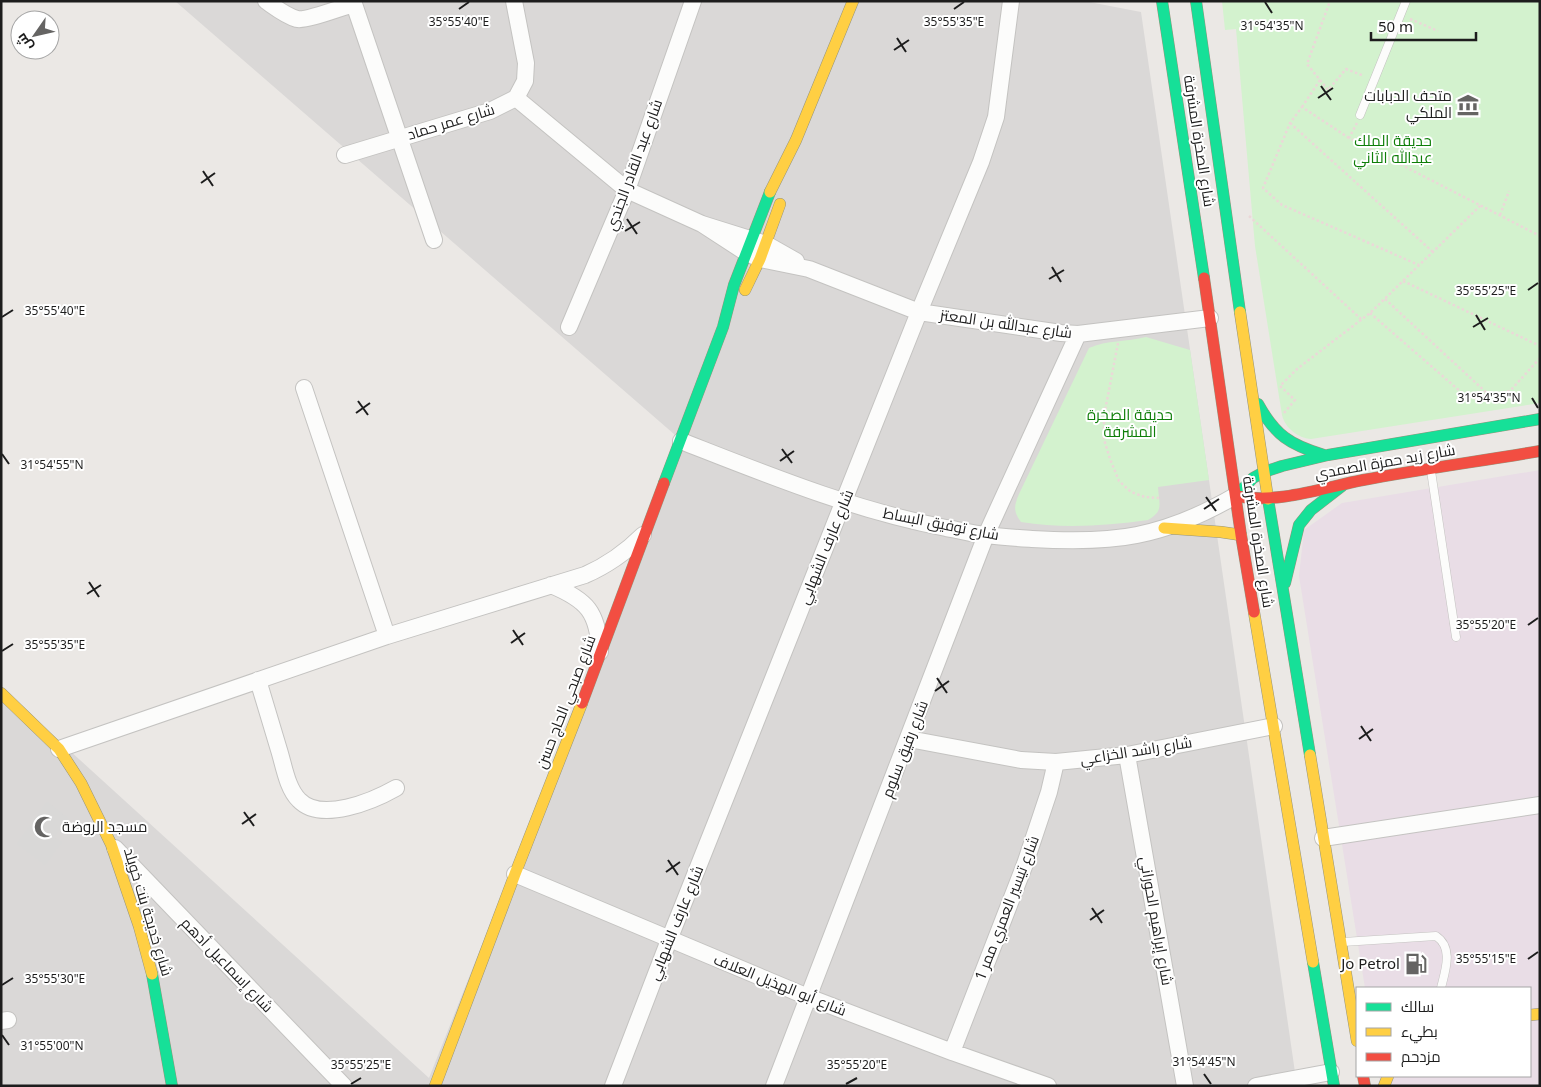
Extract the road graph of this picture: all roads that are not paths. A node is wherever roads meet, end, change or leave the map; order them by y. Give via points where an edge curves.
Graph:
1 (266, 1) edge
2 (514, 1) edge
3 (693, 1) edge
4 (854, 1) edge
5 (1011, 1) edge
6 (1162, 1) edge
7 (1196, 1) edge
8 (1406, 1) edge
9 (354, 2) edge
10 (516, 98) junction
11 (1360, 115) road end
12 (399, 138) junction
13 (796, 140) junction
14 (345, 155) dead end
15 (627, 190) junction
16 (434, 240) dead end
17 (755, 248) junction
18 (919, 312) junction
19 (1210, 318) junction
20 (569, 327) dead end
21 (723, 327) junction
22 (1078, 334) junction
23 (304, 388) dead end
24 (1251, 390) junction
25 (1540, 420) edge
26 (681, 441) junction
27 (1540, 451) edge
28 (1328, 456) junction
29 (1431, 469) junction
30 (1264, 472) junction
31 (1346, 483) junction
32 (1235, 496) junction
33 (1268, 498) junction
34 (844, 502) junction
35 (1164, 528) junction
36 (644, 534) junction
37 (986, 535) junction
38 (1241, 535) junction
39 (551, 585) junction
40 (1283, 593) junction
41 (387, 636) junction
42 (1456, 637) dead end
43 (600, 658) junction
44 (258, 680) junction
45 (1, 693) edge
46 (1274, 726) junction
47 (909, 739) junction
48 (59, 749) junction
49 (1127, 755) junction
50 (1056, 762) junction
51 (396, 788) dead end
52 (1540, 805) edge
53 (1323, 838) junction
54 (111, 844) junction
55 (515, 874) junction
56 (668, 940) junction
57 (1340, 942) junction
58 (1347, 982) junction
59 (1356, 987) edge
60 (1441, 987) edge
61 (808, 997) junction
62 (1356, 1035) edge
63 (952, 1052) junction
64 (1332, 1079) edge
65 (172, 1086) edge
66 (344, 1086) edge
67 (435, 1086) edge
68 (613, 1086) edge
69 (774, 1086) edge
70 (1048, 1086) edge
71 (1185, 1086) edge
72 (1256, 1086) edge

1 - 9 street via 299,20
2 - 10 street via 526,63 525,81
3 - 15 street, شارع عبد القادر الجندي
4 - 13 main road, شارع صبحي الحاج حسن
5 - 18 street, شارع عارف الشهابي via 996,116 981,162
6 - 19 main road, شارع الصخرة المشرفة
7 - 24 main road, شارع الصخرة المشرفة
8 - 11 lane
9 - 12 street
10 - 12 street, شارع عمر حماد via 490,112
10 - 15 street, شارع عبدالله بن المعتز
12 - 14 street, شارع عمر حماد
12 - 16 street
13 - 17 main road, شارع صبحي الحاج حسن via 784,161
13 - 17 main road, شارع صبحي الحاج حسن via 785,189
15 - 17 street, شارع عبدالله بن المعتز
15 - 20 street, شارع عبد القادر الجندي
17 - 18 street, شارع عبدالله بن المعتز
17 - 21 main road, شارع صبحي الحاج حسن via 726,308
17 - 21 main road, شارع صبحي الحاج حسن via 734,312
18 - 22 street, شارع عبدالله بن المعتز
18 - 34 street, شارع عارف الشهابي
19 - 22 street, شارع عبدالله بن المعتز
19 - 32 main road, شارع الصخرة المشرفة
21 - 26 main road, شارع صبحي الحاج حسن
22 - 37 street, شارع رفيق سلوم
23 - 41 street
24 - 28 main road via 1266,421 1279,435 1296,447
24 - 30 main road, شارع الصخرة المشرفة
25 - 28 main road, شارع زيد حمزة الصمدي
26 - 34 street, شارع توفيق البساط via 802,489
26 - 36 main road, شارع صبحي الحاج حسن
27 - 29 main road, شارع زيد حمزة الصمدي
28 - 30 main road, شارع زيد حمزة الصمدي
29 - 31 main road, شارع زيد حمزة الصمدي
29 - 42 lane
30 - 32 main road, شارع زيد حمزة الصمدي
30 - 33 main road, شارع الصخرة المشرفة
31 - 33 main road, شارع زيد حمزة الصمدي
31 - 40 main road via 1311,510 1299,525
32 - 33 main road, شارع زيد حمزة الصمدي
32 - 35 street, شارع توفيق البساط
32 - 38 main road, شارع الصخرة المشرفة
33 - 40 main road, شارع الصخرة المشرفة
34 - 37 street, شارع توفيق البساط via 892,516
34 - 56 street, شارع عارف الشهابي
35 - 37 street, شارع توفيق البساط via 1108,539 1056,540
35 - 38 main road via 1216,530
36 - 39 street via 597,570
36 - 43 main road, شارع صبحي الحاج حسن
37 - 47 street, شارع رفيق سلوم
38 - 46 main road, شارع الصخرة المشرفة
39 - 41 street
39 - 43 street via 587,607 598,630
40 - 53 main road, شارع الصخرة المشرفة
41 - 44 street
43 - 55 main road, شارع صبحي الحاج حسن
44 - 48 street
44 - 51 street via 288,782 300,801 311,808 329,810 374,800
45 - 48 main road, شارع خديجة بنت خويلد
46 - 49 street, شارع راشد الخزاعي
46 - 64 main road, شارع الصخرة المشرفة
47 - 50 street, شارع راشد الخزاعي via 1002,757
47 - 61 street, شارع رفيق سلوم
48 - 54 main road, شارع خديجة بنت خويلد via 81,783
49 - 50 street, شارع راشد الخزاعي
49 - 71 street, شارع إبراهيم الحوراني
50 - 63 street, شارع تيسير العمري ممر 1 via 1034,839
52 - 53 street
53 - 57 main road, شارع الصخرة المشرفة
54 - 65 main road, شارع خديجة بنت خويلد via 155,985
54 - 66 street, شارع إسماعيل أدهم
55 - 56 street, شارع أبو الهذيل العلاف
55 - 67 main road, شارع صبحي الحاج حسن
56 - 61 street, شارع أبو الهذيل العلاف
56 - 68 street, شارع عارف الشهابي
57 - 58 main road, شارع الصخرة المشرفة
57 - 60 lane via 1436,936 1446,946 1447,964
58 - 59 main road
58 - 62 main road, شارع الصخرة المشرفة
61 - 63 street, شارع أبو الهذيل العلاف
61 - 69 street, شارع رفيق سلوم
63 - 70 street, شارع أبو الهذيل العلاف
64 - 72 street

